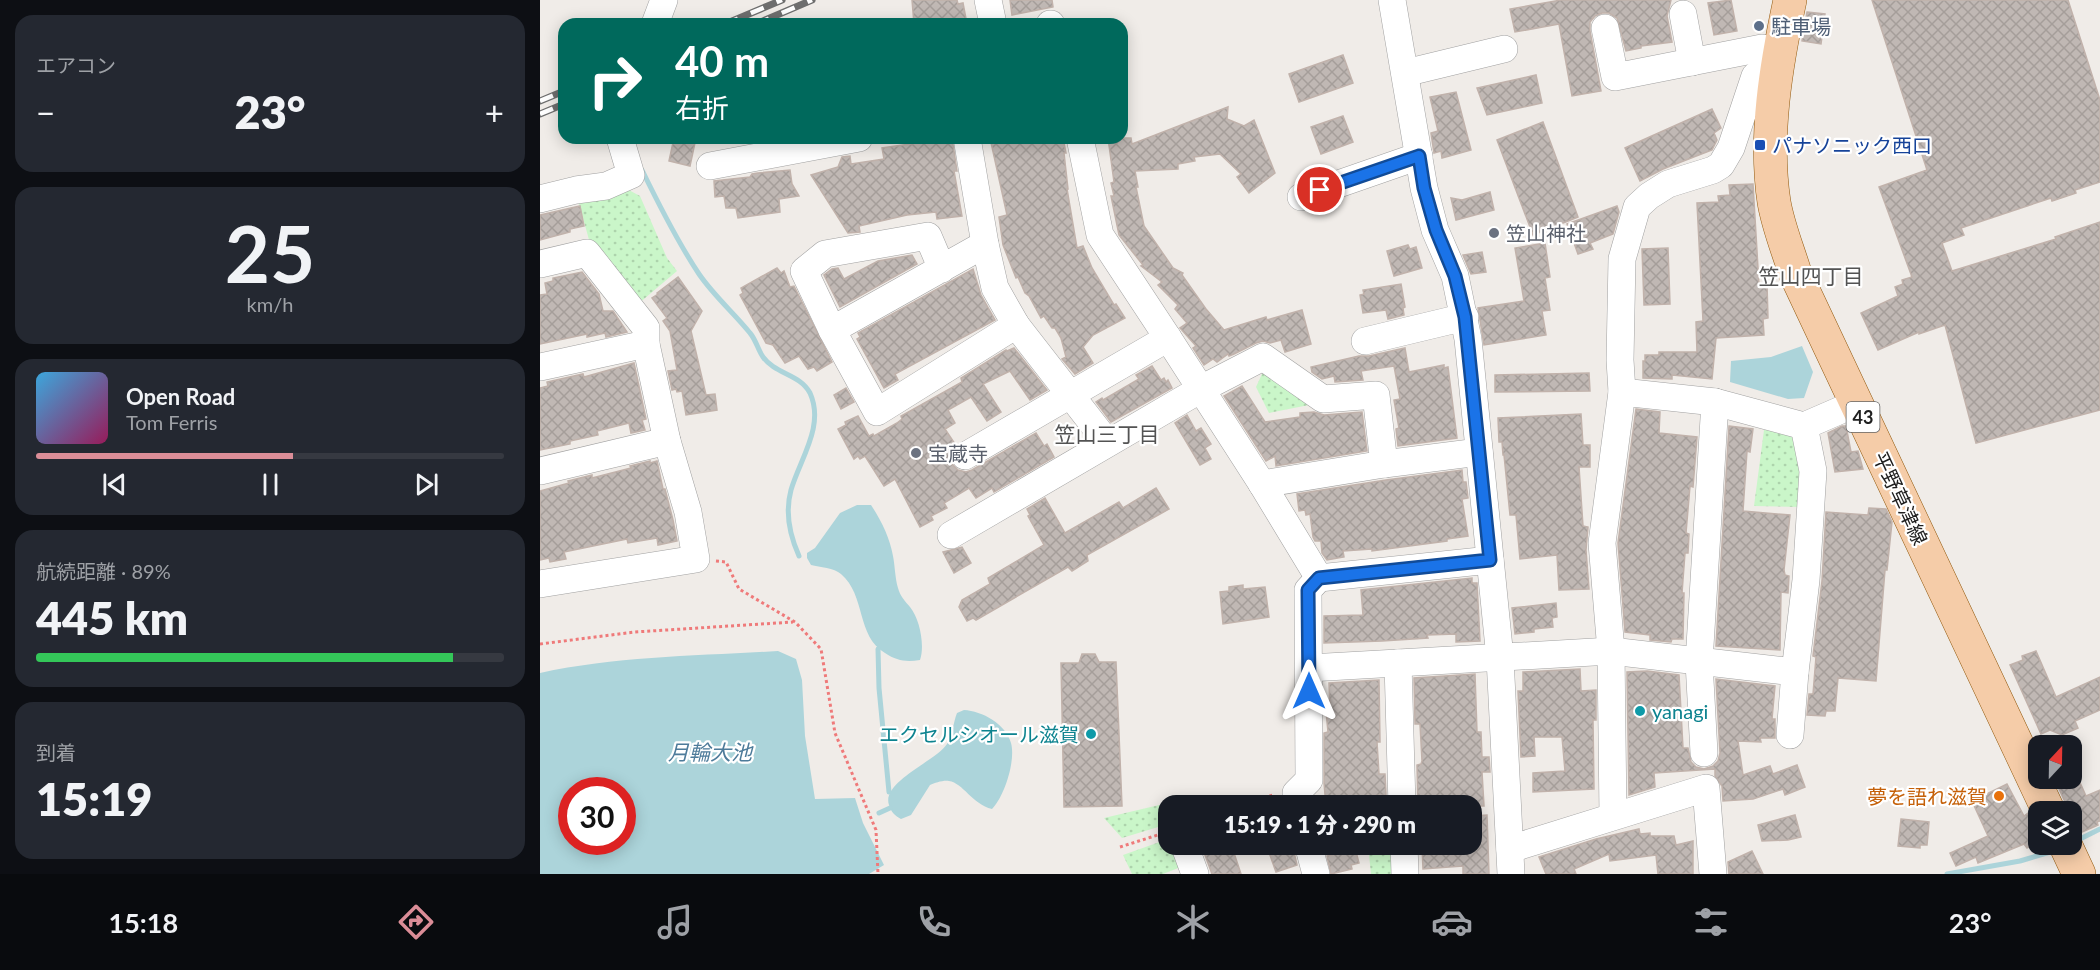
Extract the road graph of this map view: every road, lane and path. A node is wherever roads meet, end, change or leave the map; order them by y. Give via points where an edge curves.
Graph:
1 (664, 0) edge
2 (988, 0) edge
3 (1392, 0) edge
4 (1790, 0) edge
5 (1683, 14) dead end
6 (657, 18) edge
7 (992, 18) edge
8 (1605, 28) dead end
9 (1778, 45) junction
10 (1504, 49) dead end
11 (1692, 62) junction
12 (1405, 73) junction
13 (622, 144) edge
14 (797, 144) edge
15 (968, 144) edge
16 (1081, 144) edge
17 (758, 148) edge
18 (1419, 156) junction
19 (710, 166) dead end
20 (1301, 196) dead end
21 (540, 199) edge
22 (985, 244) junction
23 (540, 264) edge
24 (942, 269) junction
25 (1465, 317) junction
26 (1016, 325) junction
27 (832, 330) junction
28 (1168, 338) junction
29 (1365, 341) dead end
30 (646, 344) junction
31 (540, 367) edge
32 (1201, 389) junction
33 (1622, 392) junction
34 (1071, 395) junction
35 (1715, 402) junction
36 (1857, 403) junction
37 (1804, 426) junction
38 (667, 441) junction
39 (1107, 442) junction
40 (1479, 452) junction
41 (965, 456) dead end
42 (1384, 464) junction
43 (540, 471) edge
44 (1262, 484) junction
45 (951, 535) dead end
46 (696, 559) junction
47 (1490, 560) junction
48 (1319, 578) junction
49 (540, 584) edge
50 (795, 622) junction
51 (540, 644) edge
52 (1611, 651) junction
53 (1500, 658) junction
54 (1699, 662) junction
55 (1398, 663) junction
56 (1309, 668) junction
57 (1795, 672) junction
58 (1790, 735) dead end
59 (1704, 753) dead end
60 (1300, 795) edge
61 (1402, 795) edge
62 (2044, 801) edge
63 (1613, 816) junction
64 (1158, 835) edge
65 (1120, 847) dead end
66 (1188, 855) edge
67 (1311, 855) edge
68 (1404, 855) edge
69 (2070, 855) edge
70 (1510, 862) edge
71 (879, 874) edge
72 (1195, 874) edge
73 (1316, 874) edge
74 (1405, 874) edge
75 (1713, 874) edge
76 (2079, 874) edge

1 - 6 street
2 - 7 street
3 - 12 street
4 - 9 main road, 平野草津線 / 43
5 - 11 street
8 - 11 street via 1615,77
9 - 11 street
9 - 33 street via 1768,66 1755,76 1731,148 1720,165 1668,184 1637,207 1622,259
9 - 36 main road, 平野草津線 / 43 via 1772,118 1774,204 1795,273
10 - 12 street
12 - 18 street
13 - 21 street via 631,175 606,186
14 - 17 street
15 - 22 street
16 - 28 street via 1100,235
17 - 19 street
18 - 20 street
18 - 25 street via 1424,188
22 - 24 street
22 - 26 street via 995,288
23 - 30 street via 586,253 646,328
24 - 27 street
24 - 27 street via 928,236 825,254 804,271
25 - 29 street
25 - 40 street
26 - 27 street via 877,412
26 - 34 street
28 - 32 street
28 - 34 street
30 - 31 street
30 - 38 street
32 - 39 street
32 - 42 street via 1263,357 1323,399 1376,395
32 - 44 street
33 - 35 street
33 - 52 street via 1602,543
34 - 39 street
34 - 41 street
35 - 37 street
35 - 54 street
36 - 37 street
36 - 62 main road, 平野草津線 / 43
37 - 57 street via 1813,471
38 - 43 street
38 - 46 street via 688,512
39 - 45 street
40 - 42 street
40 - 47 street
42 - 44 street
44 - 48 street
46 - 49 street
46 - 50 path via 726,562 739,589
47 - 48 street
47 - 53 street
48 - 56 street via 1308,590
50 - 51 path via 635,632
50 - 71 path via 821,649 835,732 876,830
52 - 53 street
52 - 54 street
52 - 63 street
53 - 55 street
53 - 70 street
54 - 57 street
54 - 59 street
55 - 56 street
55 - 61 street
56 - 60 street via 1309,780
57 - 58 street
63 - 70 street
63 - 75 street via 1706,788
64 - 65 path
66 - 72 street
67 - 73 street
68 - 74 street
69 - 76 main road

